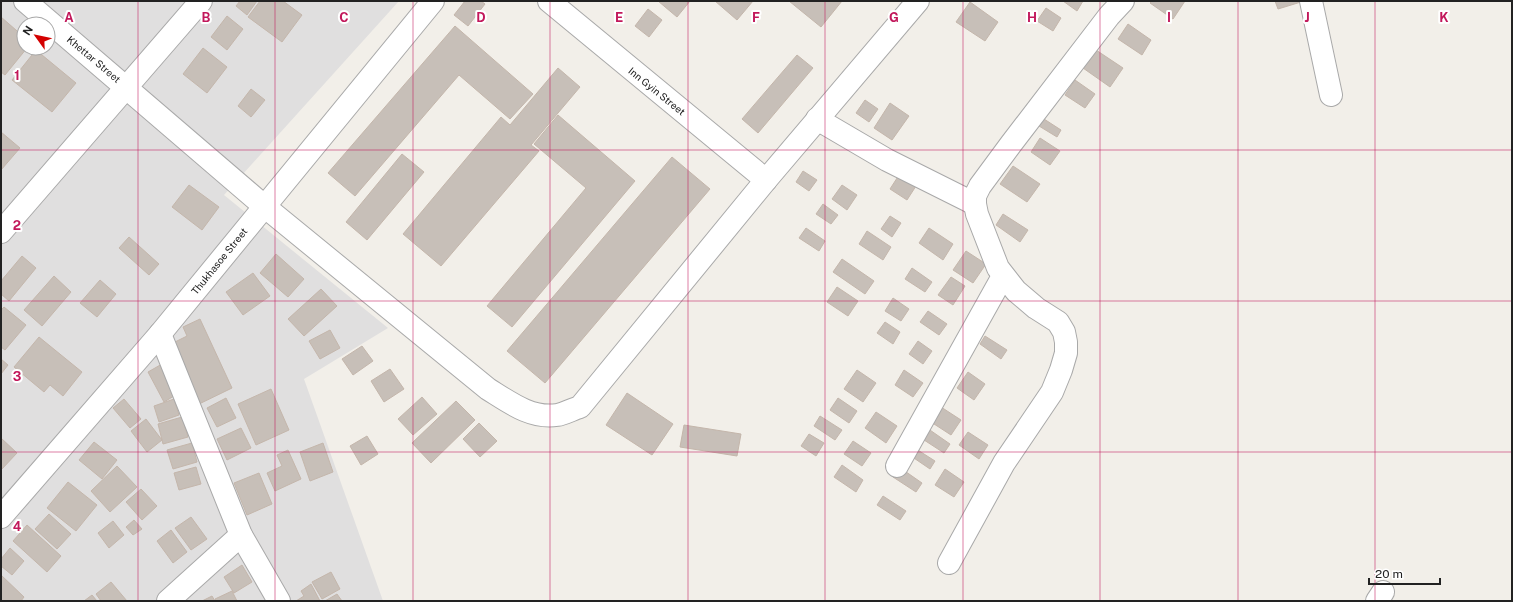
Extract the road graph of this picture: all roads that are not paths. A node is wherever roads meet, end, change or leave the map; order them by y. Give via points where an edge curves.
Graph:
1 (25, 1) edge
2 (201, 1) edge
3 (433, 1) edge
4 (549, 1) edge
5 (918, 1) edge
6 (1123, 1) edge
7 (1311, 1) edge
8 (126, 86) junction
9 (1331, 95) dead end
10 (817, 119) junction
11 (766, 180) junction
12 (975, 204) junction
13 (264, 206) junction
14 (1, 232) edge
15 (1003, 276) junction
16 (160, 334) junction
17 (897, 466) dead end
18 (1, 517) edge
19 (242, 535) junction
20 (949, 563) dead end
21 (168, 601) edge
22 (279, 601) edge

1 - 8 street, Khettar Street
2 - 8 street
3 - 13 street, Thukhasoe Street
4 - 11 street, Inn Gyin Street
5 - 10 street, Khettar Street
6 - 12 street via 980,186
7 - 9 street
8 - 13 street, Khettar Street
8 - 14 street
10 - 11 street, Khettar Street
10 - 12 street via 887,160
11 - 13 street, Khettar Street via 580,407 557,415 540,416 515,406 488,389
12 - 15 street
13 - 16 street, Thukhasoe Street
15 - 17 street
15 - 20 street via 1031,304 1058,322 1064,332 1066,353 1052,392 1004,463
16 - 18 street, Thukhasoe Street
16 - 19 street
19 - 21 street
19 - 22 street

